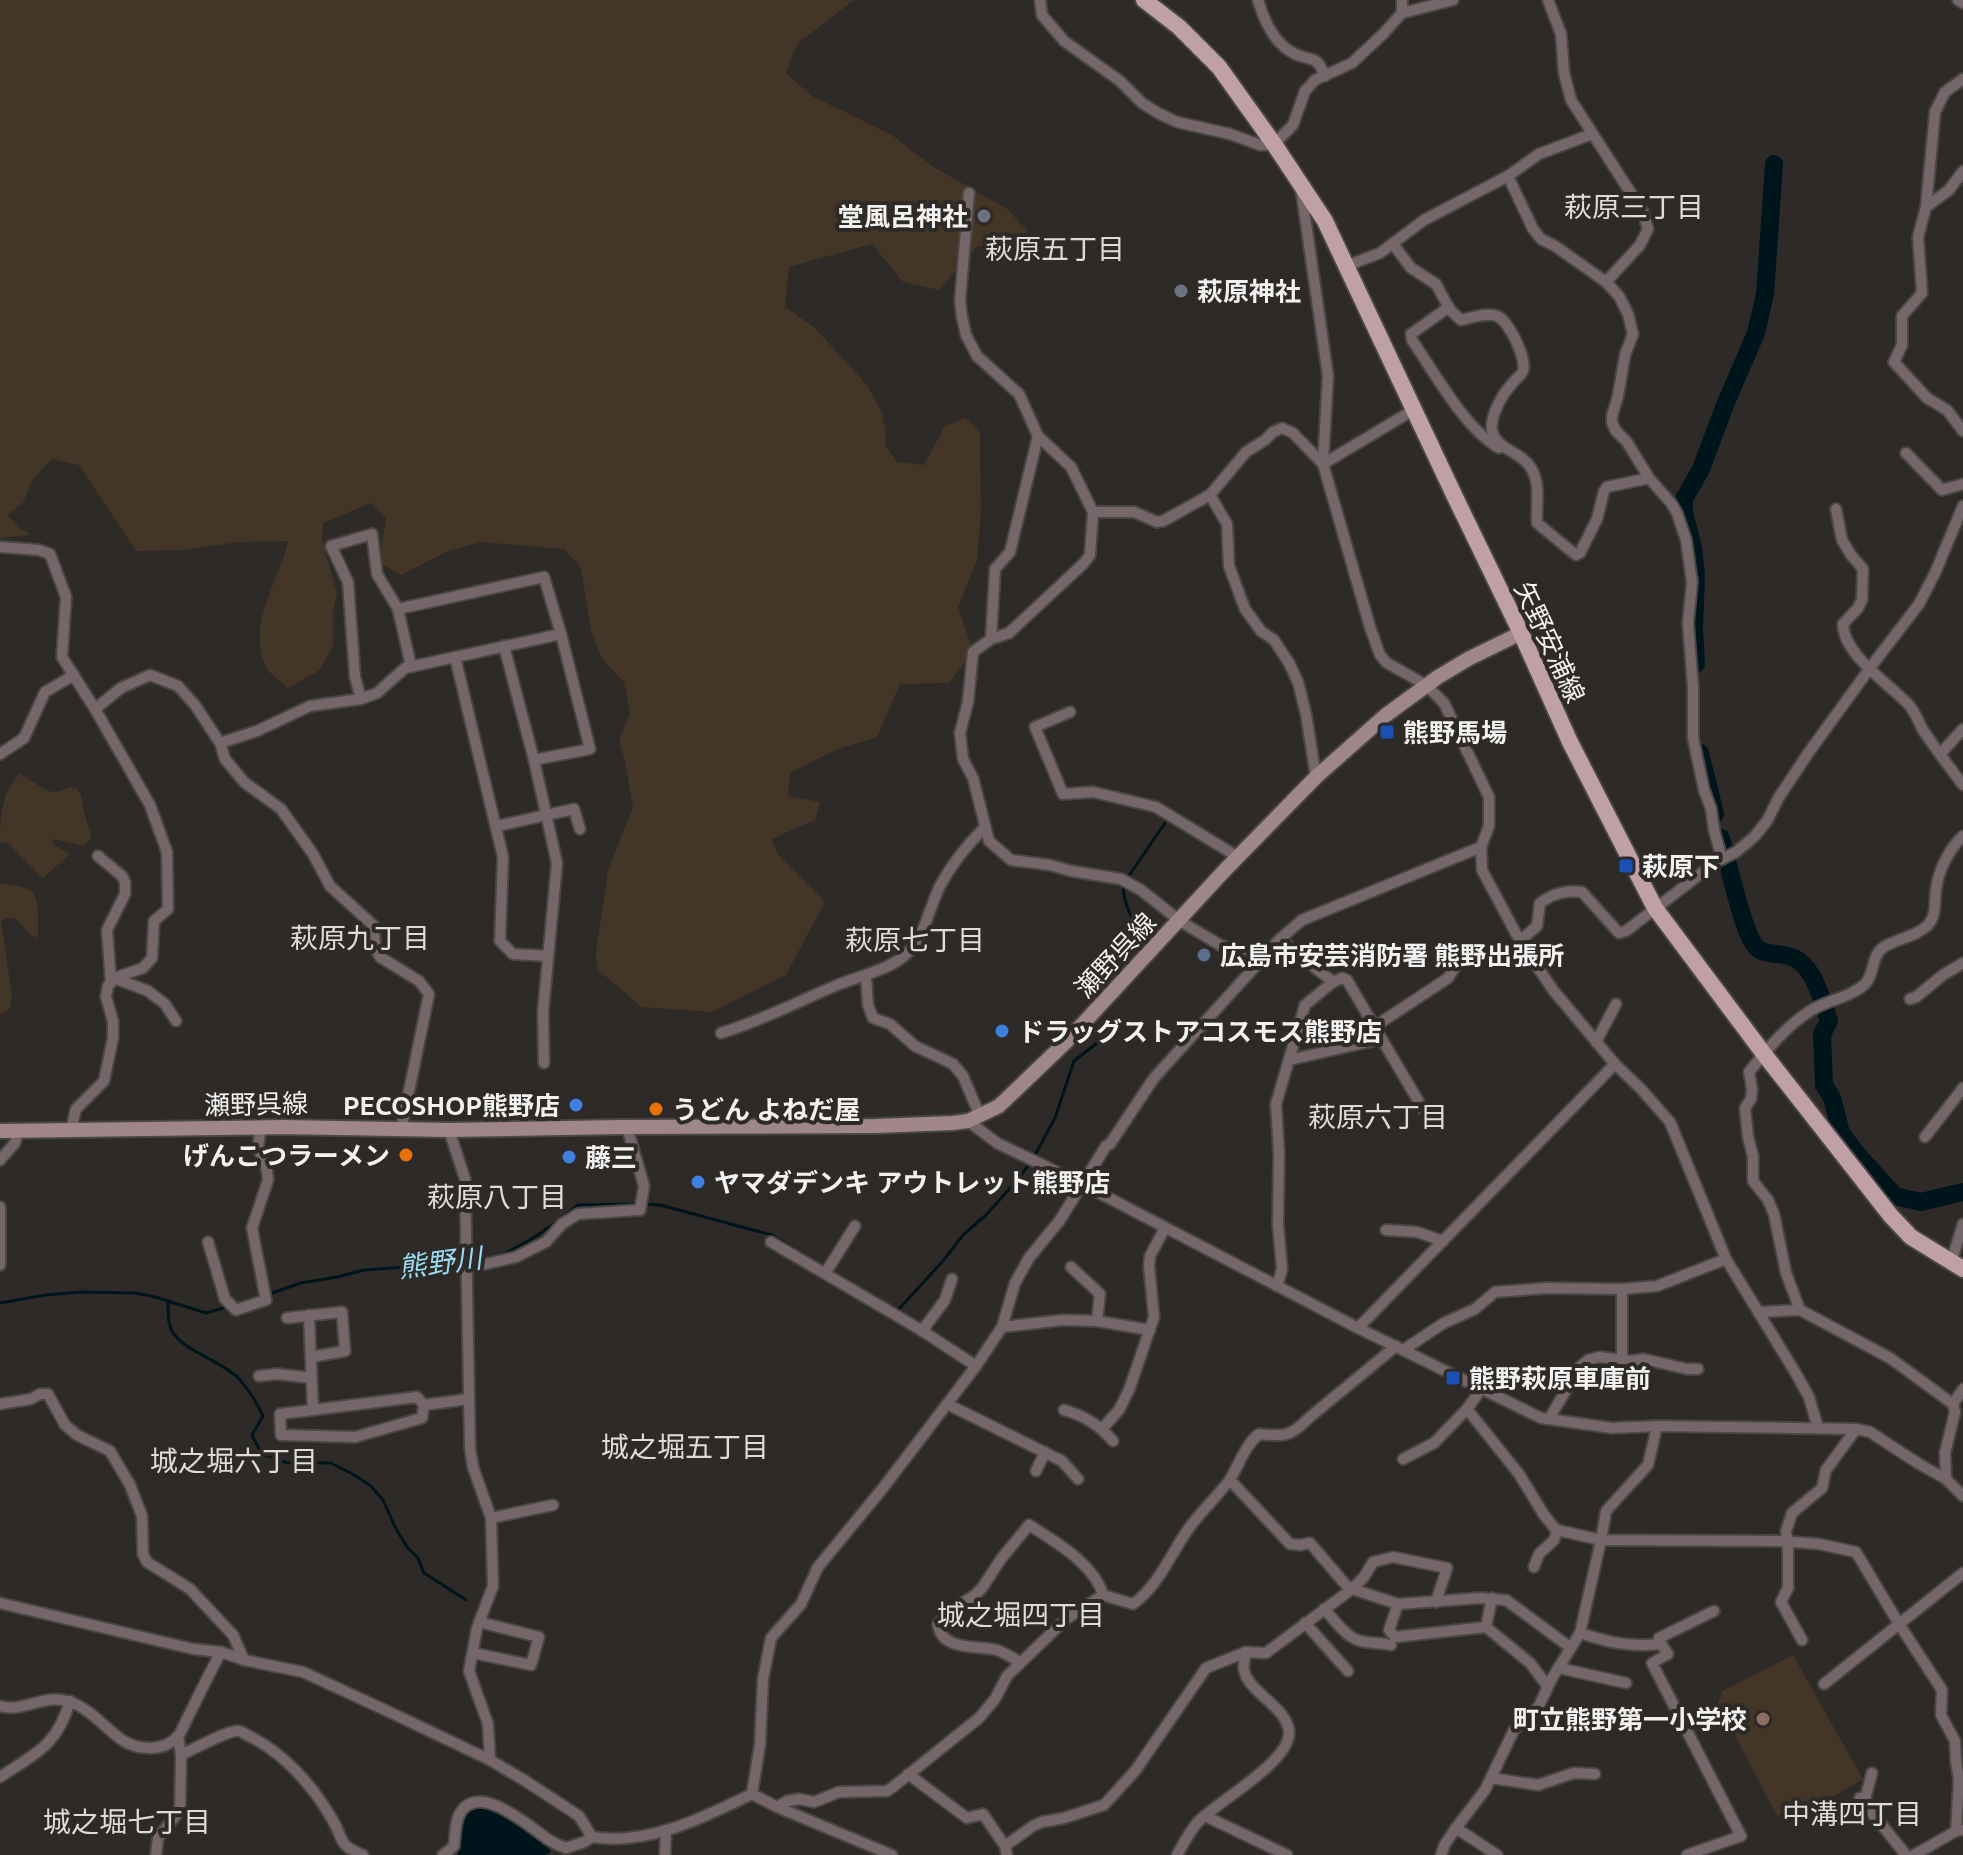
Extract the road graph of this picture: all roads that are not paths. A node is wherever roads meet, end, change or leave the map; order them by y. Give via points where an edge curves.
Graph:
1 (1040, 0) edge
2 (1144, 0) edge
3 (1258, 0) edge
4 (1402, 0) edge
5 (1453, 0) edge
6 (1548, 0) edge
7 (1402, 13) junction
8 (1325, 76) junction
9 (1963, 79) edge
10 (1592, 134) junction
11 (1274, 144) junction
12 (1963, 171) edge
13 (1508, 176) junction
14 (1301, 183) junction
15 (969, 193) dead end
16 (1926, 207) junction
17 (1393, 244) junction
18 (1346, 266) junction
19 (1606, 282) junction
20 (1449, 307) junction
21 (1415, 409) junction
22 (1963, 431) edge
23 (1038, 436) junction
24 (1504, 448) junction
25 (1906, 453) dead end
26 (1323, 464) junction
27 (1649, 478) junction
28 (1963, 484) edge
29 (1210, 495) junction
30 (1963, 506) edge
31 (1836, 509) dead end
32 (1093, 512) junction
33 (0, 547) edge
34 (398, 609) junction
35 (1521, 633) junction
36 (561, 634) junction
37 (991, 639) junction
38 (504, 646) junction
39 (455, 657) junction
40 (411, 666) junction
41 (1870, 668) junction
42 (74, 675) junction
43 (1426, 685) junction
44 (361, 699) junction
45 (95, 709) junction
46 (1070, 712) dead end
47 (1963, 729) edge
48 (220, 743) junction
49 (1941, 753) junction
50 (0, 754) edge
51 (534, 760) junction
52 (1316, 777) junction
53 (1963, 785) edge
54 (547, 815) junction
55 (497, 826) junction
56 (985, 827) junction
57 (580, 829) dead end
58 (1963, 836) edge
59 (1481, 847) junction
60 (98, 856) dead end
61 (1238, 857) junction
62 (1722, 859) junction
63 (1655, 908) junction
64 (1180, 921) junction
65 (1520, 941) junction
66 (1276, 943) junction
67 (1475, 952) dead end
68 (548, 956) junction
69 (1963, 963) edge
70 (866, 976) junction
71 (112, 980) junction
72 (1333, 982) junction
73 (1910, 999) dead end
74 (1616, 1004) dead end
75 (176, 1021) dead end
76 (1374, 1027) junction
77 (721, 1033) dead end
78 (1381, 1039) junction
79 (1596, 1042) junction
80 (1764, 1054) junction
81 (1289, 1060) junction
82 (544, 1063) dead end
83 (1615, 1064) junction
84 (1961, 1094) edge
85 (1423, 1109) dead end
86 (974, 1118) junction
87 (261, 1127) junction
88 (627, 1127) junction
89 (71, 1130) junction
90 (401, 1130) junction
91 (449, 1130) junction
92 (0, 1131) edge
93 (18, 1131) junction
94 (1925, 1137) dead end
95 (0, 1160) edge
96 (1082, 1184) junction
97 (0, 1207) edge
98 (1963, 1224) edge
99 (855, 1226) dead end
100 (1165, 1228) junction
101 (1386, 1230) dead end
102 (1443, 1241) junction
103 (208, 1242) dead end
104 (771, 1242) dead end
105 (1726, 1259) junction
106 (0, 1265) edge
107 (1957, 1266) edge
108 (1071, 1267) dead end
109 (468, 1268) junction
110 (826, 1272) junction
111 (952, 1279) dead end
112 (1277, 1286) junction
113 (1622, 1289) junction
114 (1800, 1310) junction
115 (1758, 1312) junction
116 (309, 1315) junction
117 (287, 1318) dead end
118 (1097, 1321) junction
119 (1002, 1327) junction
120 (1358, 1328) junction
121 (1150, 1330) junction
122 (922, 1331) junction
123 (1399, 1348) junction
124 (311, 1357) junction
125 (1622, 1360) junction
126 (976, 1366) junction
127 (1698, 1369) dead end
128 (259, 1376) dead end
129 (311, 1378) junction
130 (1482, 1388) junction
131 (1963, 1389) edge
132 (469, 1399) junction
133 (0, 1404) edge
134 (947, 1404) junction
135 (1953, 1404) junction
136 (424, 1405) junction
137 (1467, 1409) junction
138 (313, 1410) junction
139 (1064, 1410) dead end
140 (1549, 1419) junction
141 (1657, 1426) junction
142 (1818, 1428) junction
143 (1102, 1429) junction
144 (1856, 1429) junction
145 (1113, 1441) dead end
146 (1045, 1452) junction
147 (1403, 1459) dead end
148 (1036, 1471) dead end
149 (1078, 1479) dead end
150 (1946, 1479) junction
151 (1230, 1480) junction
152 (1963, 1496) edge
153 (553, 1505) dead end
154 (491, 1518) junction
155 (1557, 1530) junction
156 (1601, 1540) junction
157 (1788, 1542) junction
158 (1534, 1567) dead end
159 (1963, 1573) edge
160 (1352, 1589) junction
161 (1103, 1595) junction
162 (1492, 1598) junction
163 (1436, 1602) junction
164 (0, 1603) edge
165 (1398, 1604) junction
166 (1324, 1609) junction
167 (1714, 1611) dead end
168 (479, 1622) junction
169 (1305, 1623) junction
170 (1899, 1624) junction
171 (1486, 1627) junction
172 (1580, 1633) junction
173 (1802, 1640) dead end
174 (1661, 1644) junction
175 (1391, 1645) dead end
176 (1571, 1648) junction
177 (221, 1652) junction
178 (1246, 1652) junction
179 (473, 1653) junction
180 (244, 1660) junction
181 (1019, 1662) junction
182 (1559, 1668) junction
183 (1348, 1671) dead end
184 (1626, 1683) dead end
185 (1824, 1684) dead end
186 (1548, 1687) junction
187 (70, 1701) junction
188 (0, 1706) edge
189 (178, 1737) junction
190 (181, 1755) junction
191 (490, 1760) junction
192 (1872, 1773) dead end
193 (908, 1774) junction
194 (1595, 1774) dead end
195 (0, 1777) edge
196 (1491, 1778) junction
197 (752, 1794) junction
198 (777, 1807) junction
199 (1205, 1816) junction
200 (1456, 1828) junction
201 (666, 1830) junction
202 (1960, 1830) edge
203 (592, 1837) junction
204 (1006, 1851) edge
205 (156, 1855) edge
206 (363, 1855) edge
207 (443, 1855) edge
208 (665, 1855) edge
209 (892, 1855) edge
210 (1177, 1855) edge
211 (1287, 1855) edge
212 (1441, 1855) edge
213 (1497, 1855) edge
214 (1687, 1855) edge
215 (1906, 1855) edge
216 (1914, 1855) edge

1 - 11 street via 1042,15 1064,41 1158,113 1260,145
2 - 11 main road, 矢野安浦線 via 1219,67
3 - 8 street via 1273,36 1293,53 1320,63
4 - 7 street
5 - 7 street
6 - 10 street via 1561,34 1571,100
7 - 8 street via 1352,63
8 - 11 street via 1305,91 1293,125
9 - 16 street via 1945,92 1935,112
10 - 13 street via 1539,154
10 - 19 street via 1643,212 1648,229
11 - 14 main road, 矢野安浦線
12 - 16 street
13 - 17 street via 1424,220
13 - 19 street via 1541,239
14 - 18 main road, 矢野安浦線
14 - 26 street via 1328,376
15 - 23 street via 960,301 966,335 977,356 1019,394
16 - 22 street via 1918,237 1922,293 1902,316 1902,345 1894,362
17 - 18 street
17 - 20 street via 1411,268 1436,284
18 - 21 main road, 矢野安浦線
19 - 27 street via 1619,296 1633,334 1612,423
20 - 24 street via 1415,330 1412,340 1456,406 1494,446
20 - 24 street via 1461,320 1497,316 1515,338 1522,372 1501,399 1492,428
21 - 26 street
21 - 35 main road, 矢野安浦線
23 - 32 street via 1071,467
23 - 37 street via 1010,552 995,569
24 - 27 street via 1531,469 1537,485 1537,523 1576,555 1597,519 1607,487
25 - 28 street via 1942,490
26 - 29 street via 1282,428 1246,452
26 - 43 street via 1380,655
27 - 62 street via 1677,513 1688,552 1693,738
29 - 32 street via 1157,522 1134,512
29 - 52 street via 1227,524 1229,566 1245,609 1274,640 1298,682
30 - 41 street via 1919,604
31 - 41 street via 1842,540 1863,569 1862,600 1843,631
32 - 37 street via 1090,555 1083,564 1009,633
33 - 42 street via 50,554 66,597 62,657
34 - 36 street via 544,577
34 - 40 street
34 - 44 street via 377,574 372,534 331,546 348,582
35 - 43 main road, 瀬野呉線
35 - 63 main road, 矢野安浦線
36 - 38 street
36 - 51 street via 590,749
37 - 56 street via 973,652 960,733
38 - 39 street
38 - 51 street
39 - 40 street
39 - 55 street
40 - 44 street
41 - 49 street via 1913,710
41 - 62 street via 1767,821
42 - 45 street
42 - 50 street via 45,692 24,738
43 - 52 main road, 瀬野呉線
43 - 59 street via 1444,703 1489,797 1489,826
44 - 48 street via 310,706
45 - 48 street via 121,688 150,675 178,686
45 - 71 street via 150,805 167,852 168,909 154,921 152,958 143,968
46 - 61 street via 1035,727 1063,794 1093,792 1156,807
47 - 49 street
48 - 90 street via 225,759 244,782 281,809 330,886 374,926 380,957 419,981 429,994
49 - 53 street
51 - 54 street
52 - 61 main road, 瀬野呉線
54 - 55 street
54 - 57 street via 574,809
54 - 68 street via 557,863
55 - 68 street via 503,857 500,941 513,954
56 - 64 street via 989,841 1011,860 1121,879
56 - 70 street via 940,886 914,946
58 - 80 street via 1938,879 1928,925 1882,948 1868,981 1810,1011
59 - 65 street via 1482,870
59 - 66 street via 1302,920
60 - 71 street via 125,882 125,894 107,930
61 - 64 main road, 瀬野呉線
62 - 63 street
63 - 65 street via 1619,933 1582,892 1569,890 1540,903 1537,926
63 - 80 main road, 矢野安浦線
64 - 66 street via 1236,950
64 - 86 main road, 瀬野呉線 via 1066,1042 999,1106
65 - 79 street
66 - 72 street
66 - 96 street via 1154,1078
67 - 76 street via 1459,961 1448,978
68 - 82 street
69 - 73 street
70 - 77 street
70 - 86 street via 873,1018 953,1064 963,1076
71 - 75 street via 148,991
71 - 89 street via 106,997 113,1038 104,1081 76,1109
72 - 76 street via 1347,980
72 - 81 street via 1305,1005
74 - 79 street
76 - 78 street
78 - 81 street
78 - 85 street
79 - 83 street
80 - 107 main road, 矢野安浦線 via 1891,1216 1911,1237
80 - 114 street via 1749,1072 1751,1099 1745,1108 1753,1181 1774,1214
81 - 112 street via 1276,1104 1282,1269
83 - 102 street
83 - 105 street via 1670,1122
84 - 94 street
86 - 88 main road, 瀬野呉線 via 876,1126
86 - 96 street via 997,1143
87 - 89 main road, 瀬野呉線
87 - 90 main road, 瀬野呉線
87 - 103 street via 258,1147 268,1180 252,1228 266,1300 236,1310 225,1299
88 - 91 main road, 瀬野呉線
88 - 109 street via 644,1186 640,1210 578,1214 546,1242 516,1257
89 - 93 main road, 瀬野呉線
90 - 91 main road, 瀬野呉線
91 - 109 street via 465,1179
92 - 93 main road, 瀬野呉線
93 - 95 street
96 - 100 street
96 - 119 street via 1015,1283
97 - 106 street
98 - 107 street
99 - 110 street
100 - 112 street
100 - 121 street via 1150,1256
101 - 102 street
102 - 120 street
104 - 110 street
105 - 113 street via 1657,1286
105 - 115 street
108 - 118 street via 1100,1294
109 - 132 street
110 - 122 street
111 - 122 street via 945,1300
112 - 120 street
113 - 123 street via 1495,1292 1475,1309
113 - 125 street
114 - 115 street
114 - 135 street via 1890,1358
115 - 142 street via 1809,1397
116 - 117 street
116 - 124 street
116 - 124 street via 342,1312 345,1351
118 - 119 street
118 - 121 street
119 - 126 street
120 - 123 street
121 - 143 street via 1129,1390
122 - 126 street
123 - 130 street
123 - 151 street via 1289,1435 1259,1434 1252,1439
124 - 129 street
125 - 127 street
125 - 140 street via 1588,1360
126 - 134 street
128 - 129 street
129 - 138 street
130 - 137 street
130 - 140 street
131 - 135 street
132 - 136 street
132 - 154 street via 473,1467
133 - 180 street via 48,1394 65,1425 110,1451 142,1516 147,1562 190,1589 233,1635
134 - 146 street
134 - 197 street via 818,1567 801,1604 771,1638
135 - 150 street
136 - 138 street via 417,1397
136 - 138 street via 422,1418 355,1437 281,1435 280,1414
137 - 147 street via 1434,1443
137 - 155 street
139 - 143 street
140 - 141 street via 1612,1428
141 - 142 street
141 - 156 street via 1648,1465 1606,1511
142 - 144 street
143 - 145 street
144 - 150 street via 1870,1432
144 - 157 street via 1826,1470 1822,1488 1792,1513
146 - 148 street
146 - 149 street
150 - 152 street
151 - 160 street via 1290,1544 1310,1543
151 - 161 street via 1138,1601 1128,1604
153 - 154 street
154 - 168 street via 493,1586
155 - 156 street
155 - 158 street
156 - 157 street
156 - 172 street
157 - 170 street via 1856,1552
157 - 173 street via 1788,1588 1781,1602
159 - 170 street
160 - 163 street via 1373,1562 1393,1557 1447,1568
160 - 165 street
160 - 166 street
161 - 181 street via 1066,1619
161 - 181 street via 1088,1569 1029,1525 982,1588 938,1624 941,1635 955,1643 995,1649
162 - 163 street
162 - 171 street
162 - 176 street via 1506,1600
163 - 165 street
164 - 177 street
165 - 171 street via 1389,1630 1395,1637
166 - 169 street
166 - 175 street via 1351,1638
167 - 174 street via 1659,1638
168 - 179 street
168 - 179 street via 539,1637 531,1665
169 - 178 street via 1266,1653
169 - 183 street
170 - 185 street
170 - 202 street via 1942,1690 1941,1715 1955,1741
171 - 186 street via 1530,1663
172 - 174 street via 1615,1644
172 - 176 street
174 - 214 street via 1668,1654 1652,1663 1741,1836
176 - 182 street
177 - 180 street
177 - 189 street
178 - 199 street via 1247,1678 1286,1719 1287,1741 1276,1759
178 - 204 street via 1206,1668 1135,1771 1104,1805 1033,1826
179 - 191 street via 469,1671 488,1724
180 - 191 street via 303,1672
181 - 193 street via 979,1718
182 - 184 street
182 - 186 street
186 - 196 street via 1539,1706 1514,1730
187 - 188 street via 55,1698 8,1709
187 - 189 street via 134,1747 160,1747
187 - 195 street via 54,1737
189 - 190 street
190 - 205 street via 180,1810 158,1838
190 - 206 street via 238,1731 260,1742 308,1785 347,1849
191 - 203 street via 579,1816
192 - 215 street via 1862,1801
193 - 198 street via 887,1791 848,1790
193 - 204 street via 967,1818 983,1814
194 - 196 street via 1574,1773 1538,1785
196 - 200 street
197 - 198 street
197 - 201 street
198 - 209 street
199 - 210 street
199 - 211 street
200 - 212 street
200 - 213 street
201 - 203 street via 613,1840
201 - 208 street
202 - 216 street
203 - 207 street via 566,1848 487,1801 460,1812 454,1846

